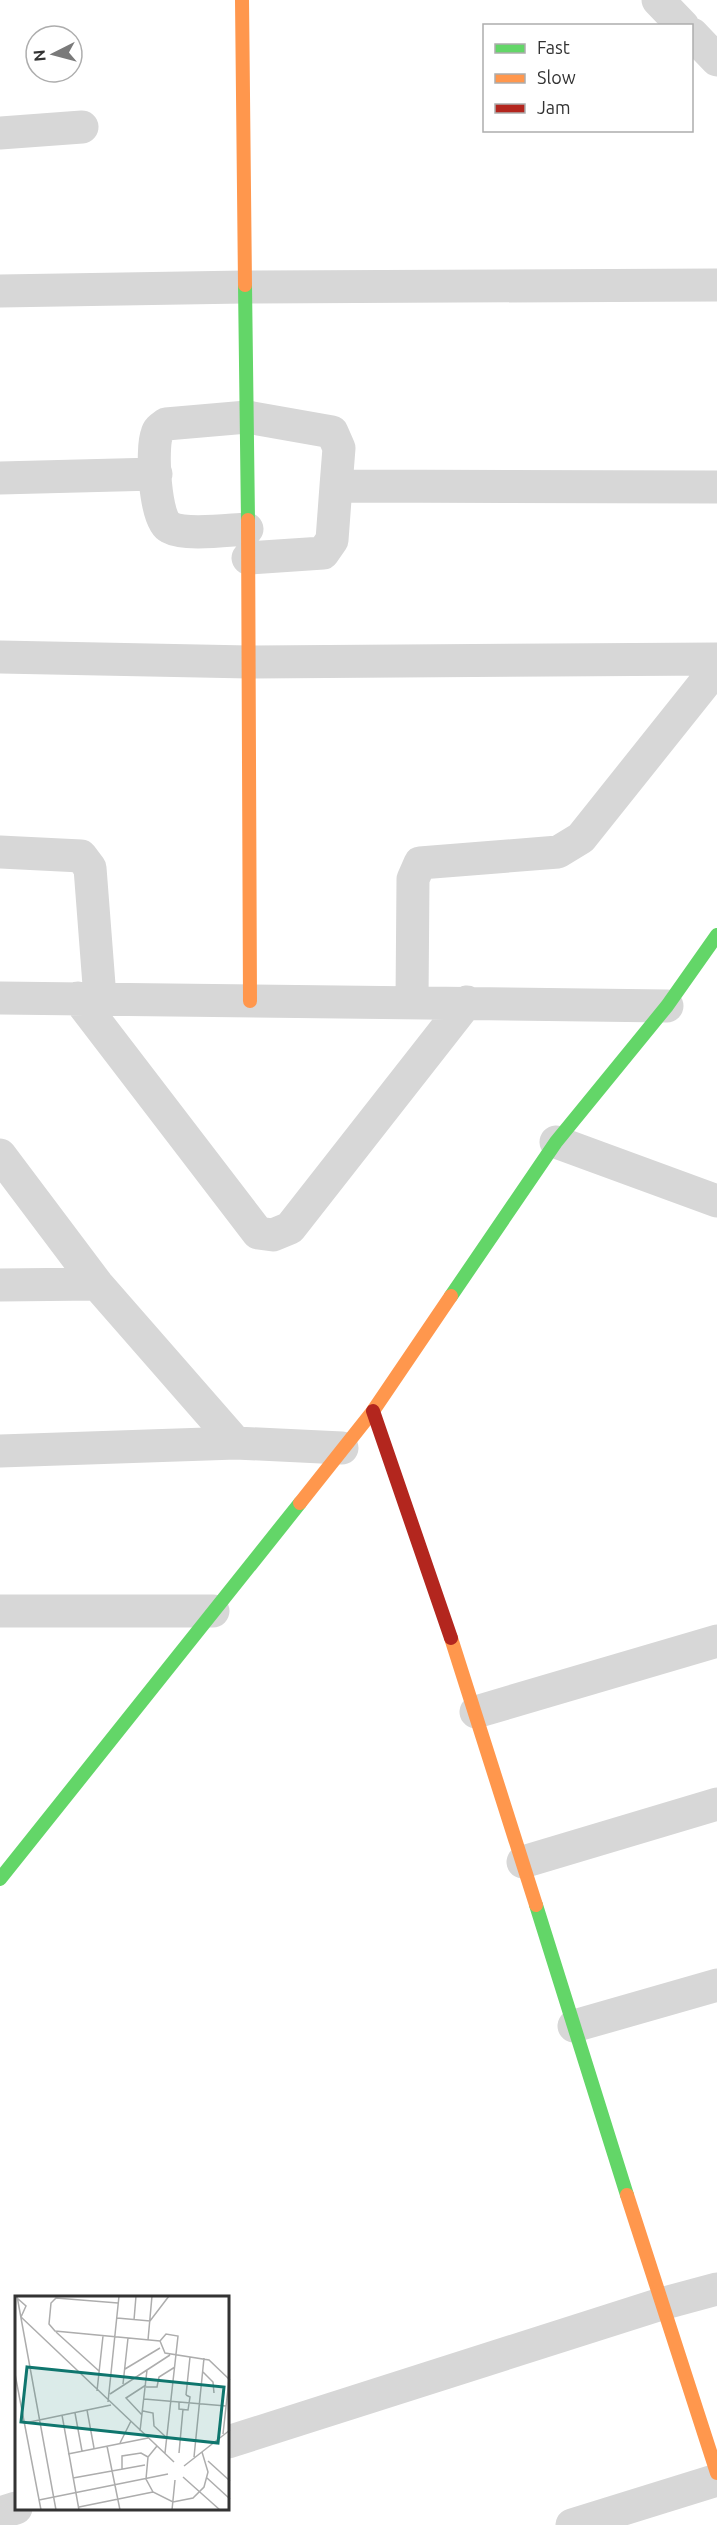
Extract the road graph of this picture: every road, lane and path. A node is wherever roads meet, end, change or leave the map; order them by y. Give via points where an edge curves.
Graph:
1 (242, 0) edge
2 (658, 0) edge
3 (681, 24) edge
4 (693, 35) edge
5 (717, 60) edge
6 (82, 127) dead end
7 (0, 133) edge
8 (717, 285) edge
9 (244, 287) junction
10 (0, 291) edge
11 (248, 417) junction
12 (156, 474) junction
13 (0, 478) edge
14 (336, 486) junction
15 (717, 487) edge
16 (248, 544) junction
17 (0, 657) edge
18 (717, 659) edge
19 (249, 662) junction
20 (717, 664) edge
21 (0, 852) edge
22 (717, 935) edge
23 (0, 998) edge
24 (89, 998) junction
25 (250, 1001) junction
26 (412, 1001) junction
27 (467, 1002) junction
28 (667, 1006) junction
29 (556, 1142) junction
30 (0, 1155) edge
31 (717, 1201) edge
32 (98, 1284) junction
33 (0, 1285) edge
34 (373, 1411) junction
35 (236, 1443) junction
36 (342, 1448) junction
37 (0, 1451) edge
38 (0, 1611) edge
39 (213, 1611) junction
40 (717, 1641) edge
41 (477, 1712) junction
42 (717, 1804) edge
43 (523, 1862) junction
44 (0, 1879) edge
45 (717, 1985) edge
46 (574, 2026) junction
47 (717, 2289) edge
48 (661, 2304) junction
49 (230, 2441) edge
50 (717, 2473) edge
51 (717, 2480) edge
52 (15, 2508) edge
53 (0, 2513) edge
54 (572, 2525) edge

1 - 9 street
2 - 3 street
4 - 5 street
6 - 7 street
8 - 9 street
9 - 10 street
9 - 11 street
11 - 12 street via 161,427 155,444
11 - 14 street via 332,432 339,448
11 - 16 street
12 - 13 street
12 - 16 street via 159,515 164,524
14 - 15 street
14 - 16 street via 332,540 323,553
16 - 19 street
17 - 19 street
18 - 19 street
19 - 25 street
20 - 26 street via 581,838 558,852 420,863 413,879
21 - 24 street via 81,856 90,868
22 - 28 street
23 - 24 street
24 - 25 street
24 - 27 street via 258,1233 273,1235 290,1228
25 - 26 street
26 - 27 street
27 - 28 street
28 - 29 street
29 - 31 street
29 - 34 street
30 - 32 street
32 - 33 street
32 - 35 street
34 - 36 street
34 - 41 street
35 - 36 street
35 - 37 street
36 - 39 street
38 - 39 street
39 - 44 street
40 - 41 street
41 - 43 street
42 - 43 street
43 - 46 street
45 - 46 street
46 - 48 street
47 - 48 street
48 - 49 street
48 - 50 street
51 - 54 street
52 - 53 street

